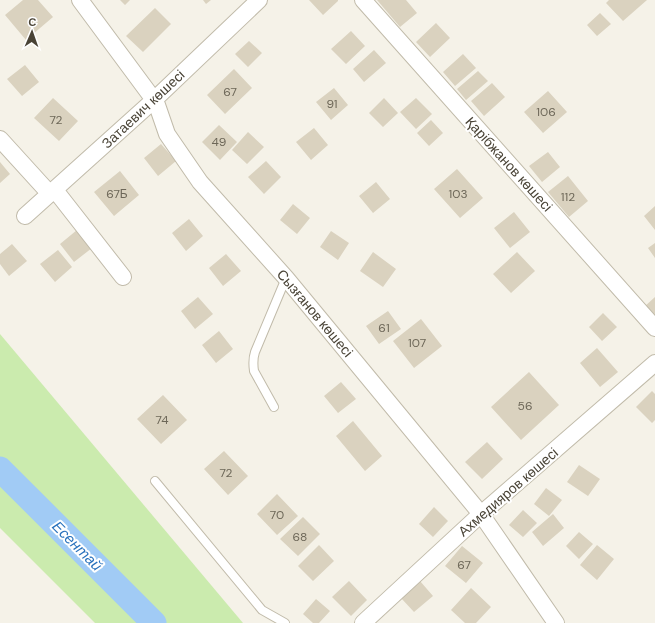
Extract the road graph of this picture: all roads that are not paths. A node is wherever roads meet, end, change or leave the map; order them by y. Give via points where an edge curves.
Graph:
1 (80, 0) edge
2 (259, 0) edge
3 (363, 0) edge
4 (154, 100) junction
5 (0, 139) edge
6 (53, 192) junction
7 (25, 216) dead end
8 (123, 277) dead end
9 (286, 278) junction
10 (655, 328) edge
11 (655, 363) edge
12 (274, 407) dead end
13 (156, 481) dead end
14 (481, 514) junction
15 (285, 623) edge
16 (363, 623) edge
17 (556, 623) edge

1 - 4 street, Сызғанов көшесі
2 - 4 street, Затаевич көшесі
3 - 10 street, Қарібжанов көшесі
4 - 6 street, Затаевич көшесі
4 - 9 street, Сызғанов көшесі via 167,134 200,182
5 - 6 street
6 - 7 street, Затаевич көшесі
6 - 8 street
9 - 12 lane via 253,358 254,371
9 - 14 street, Сызғанов көшесі
11 - 14 street, Ахмедияров көшесі
13 - 15 lane via 262,610
14 - 16 street, Ахмедияров көшесі
14 - 17 street, Сызғанов көшесі

